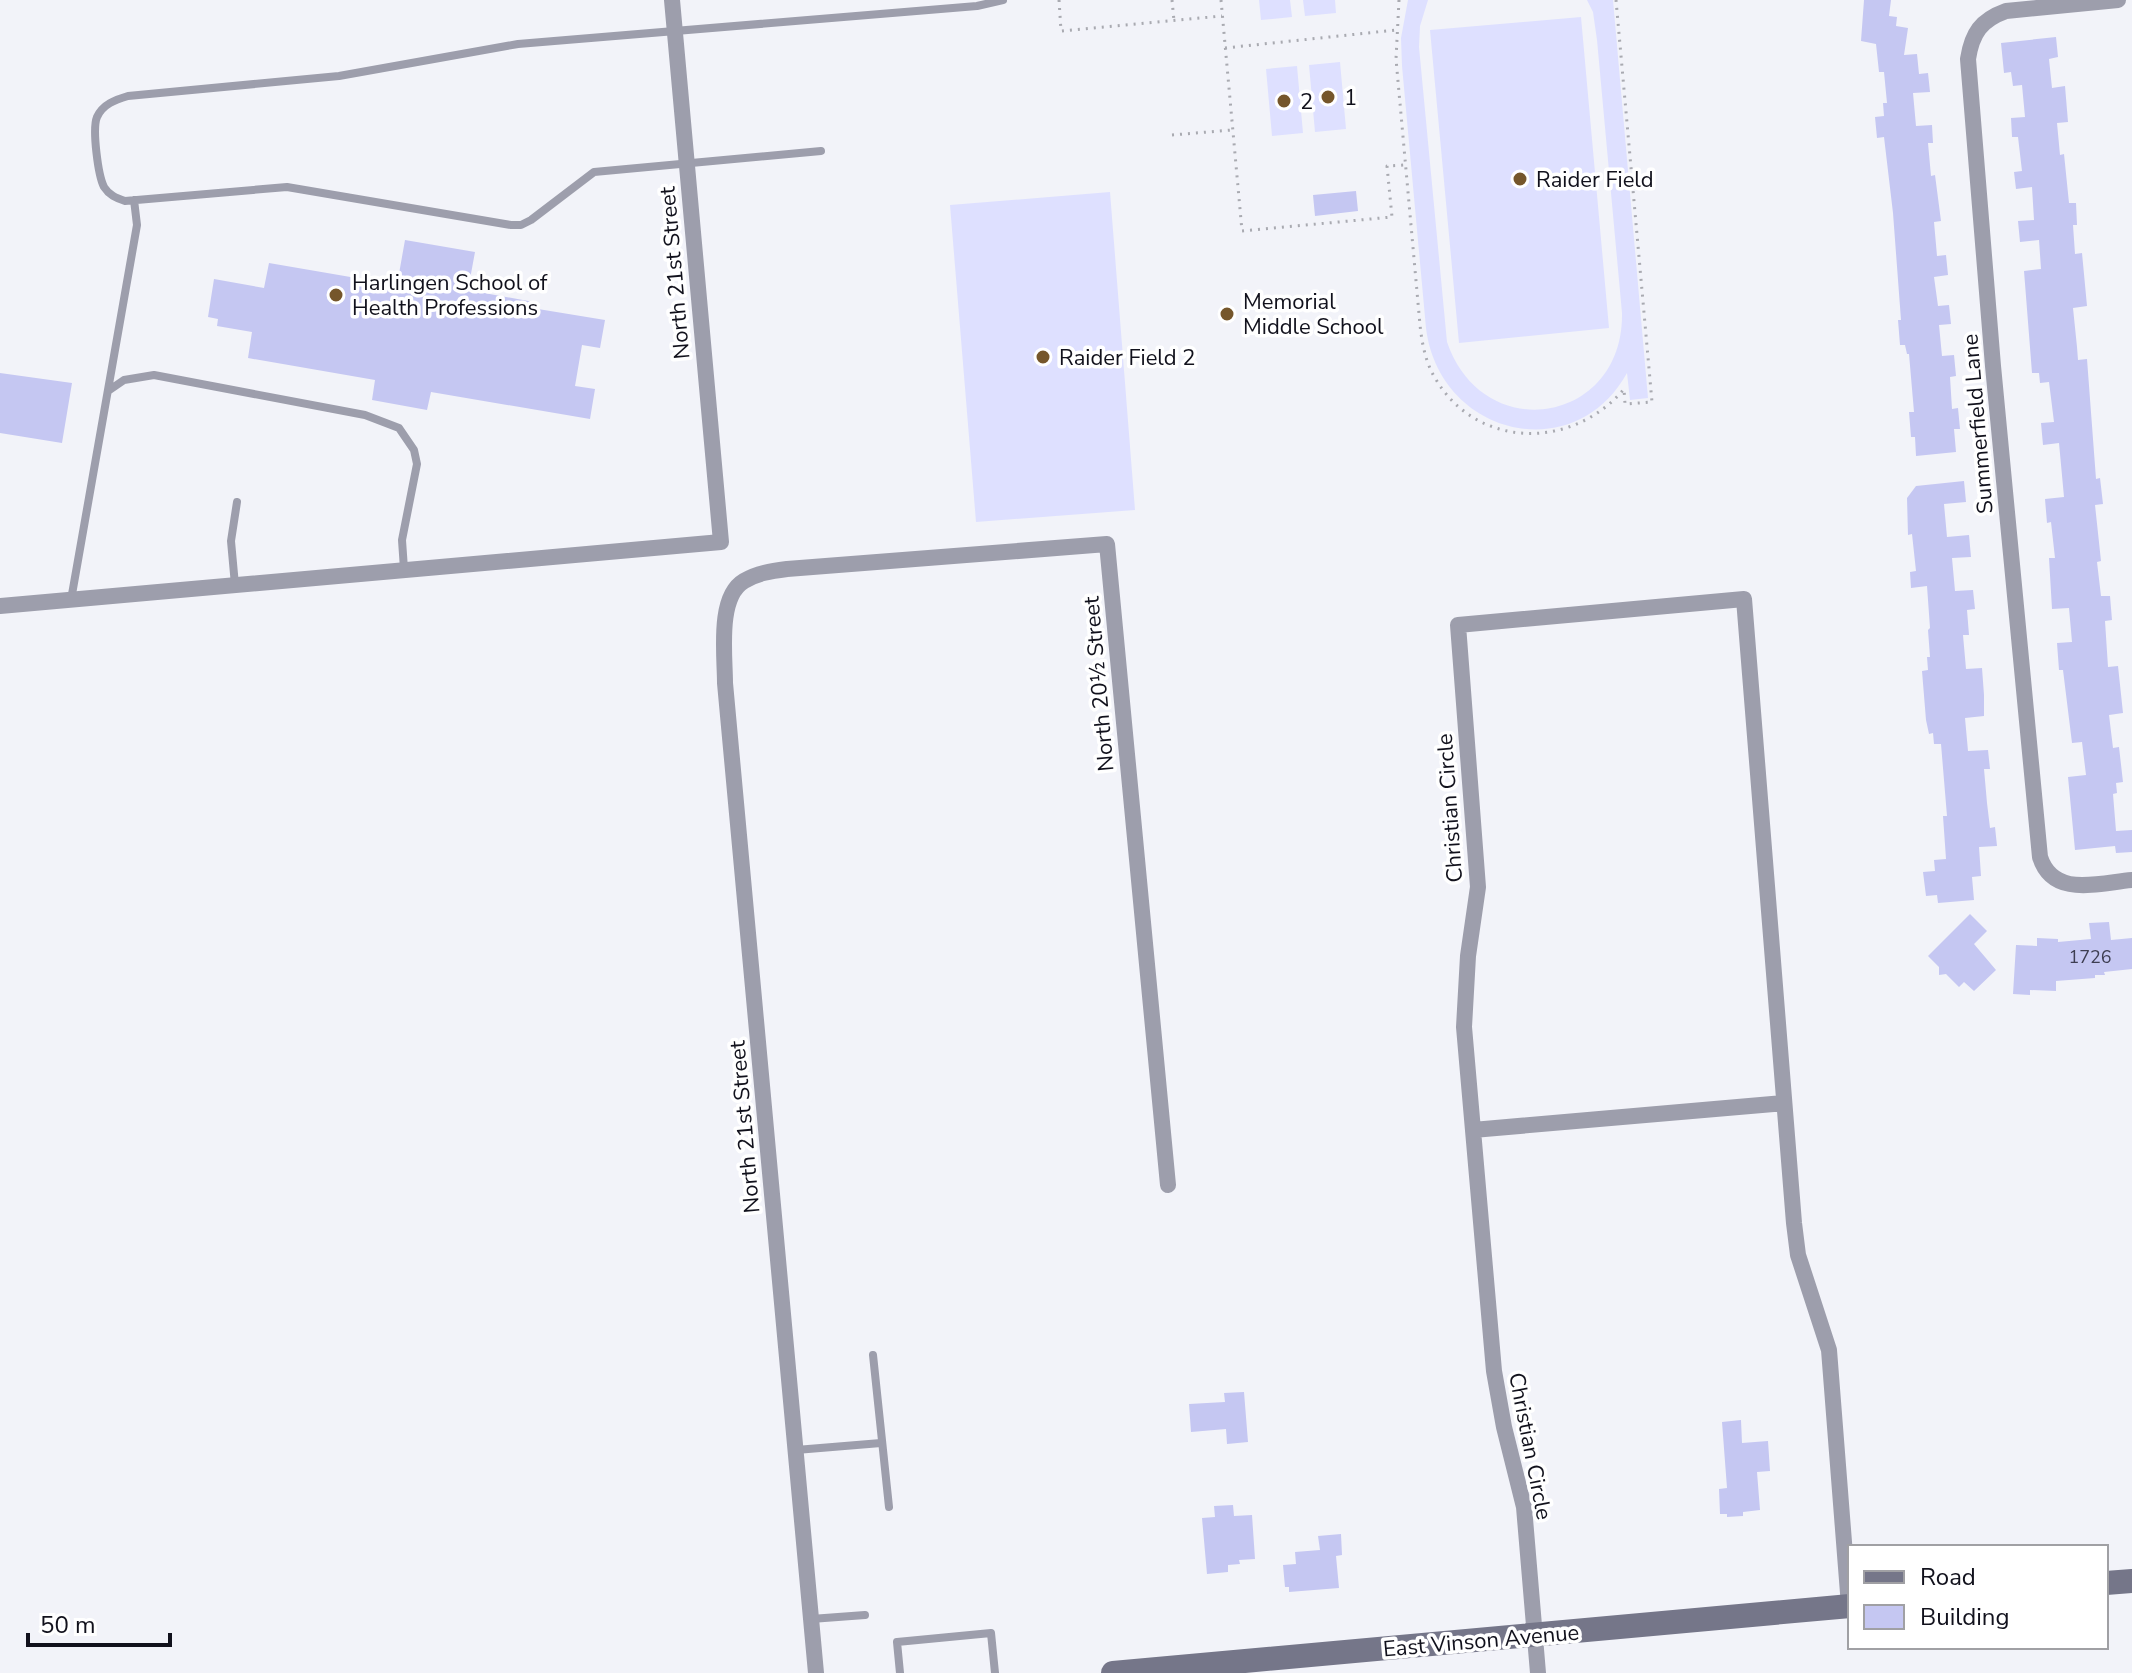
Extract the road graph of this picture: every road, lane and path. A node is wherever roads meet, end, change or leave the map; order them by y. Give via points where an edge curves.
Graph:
1 (672, 0) edge
2 (911, 0) edge
3 (1003, 0) edge
4 (1059, 0) edge
5 (1172, 0) edge
6 (1221, 0) edge
7 (1616, 0) edge
8 (2118, 0) edge
9 (1401, 2) edge
10 (912, 11) junction
11 (1222, 16) junction
12 (1174, 21) junction
13 (1396, 30) junction
14 (675, 31) junction
15 (1225, 48) junction
16 (1232, 130) junction
17 (1172, 135) dead end
18 (821, 151) dead end
19 (686, 162) junction
20 (1405, 165) junction
21 (134, 200) junction
22 (108, 391) junction
23 (237, 502) dead end
24 (405, 570) junction
25 (742, 582) joint
26 (235, 585) junction
27 (71, 600) junction
28 (0, 606) edge
29 (2132, 880) edge
30 (1784, 1103) junction
31 (1473, 1130) junction
32 (1168, 1185) dead end
33 (873, 1355) dead end
34 (881, 1443) junction
35 (795, 1450) junction
36 (889, 1507) dead end
37 (2132, 1581) edge
38 (1848, 1582) edge
39 (2108, 1583) edge
40 (1848, 1606) edge
41 (865, 1615) dead end
42 (810, 1619) junction
43 (1535, 1635) junction
44 (816, 1673) edge
45 (900, 1673) edge
46 (995, 1673) edge
47 (1113, 1673) edge
48 (1538, 1673) edge

1 - 14 street, North 21st Street
2 - 10 lane
3 - 10 lane
4 - 12 path via 1061,31
5 - 12 path
6 - 11 path
7 - 20 path via 1652,402 1625,404 1624,389 1587,421 1537,434 1482,421 1447,395 1422,344
8 - 29 street, Summerfield Lane via 1990,17 1978,27 1968,59 2040,857 2051,878 2062,883
9 - 13 path
10 - 14 lane
11 - 12 path
11 - 15 path
13 - 15 path
13 - 20 path
14 - 19 street, North 21st Street
14 - 21 lane via 518,44 339,76 120,98 97,118 100,172 112,196
15 - 16 path
16 - 17 path
16 - 20 path via 1242,231 1392,217 1387,166
18 - 19 lane
19 - 21 lane via 594,172 521,225 287,187
19 - 24 street, North 21st Street via 721,542
21 - 22 lane via 137,225
22 - 24 lane via 124,380 154,375 365,415 399,428 417,464 402,540
22 - 27 lane
23 - 26 lane via 231,541
24 - 26 street
25 - 32 street, North 20½ Street via 787,569 1107,544
25 - 35 street, North 21st Street via 729,601 725,683
26 - 27 street
27 - 28 street
30 - 31 street
30 - 31 street, Christian Circle via 1744,599 1458,625 1478,887 1464,1027
30 - 38 street via 1798,1255 1829,1350
31 - 43 street, Christian Circle via 1494,1371 1524,1507
33 - 34 lane
34 - 35 lane
34 - 36 lane
35 - 42 street, North 21st Street
37 - 39 street
40 - 43 street, East Vinson Avenue
41 - 42 lane
42 - 44 street, North 21st Street
43 - 47 street, East Vinson Avenue
43 - 48 street, Christian Circle
45 - 46 lane via 897,1642 991,1633

